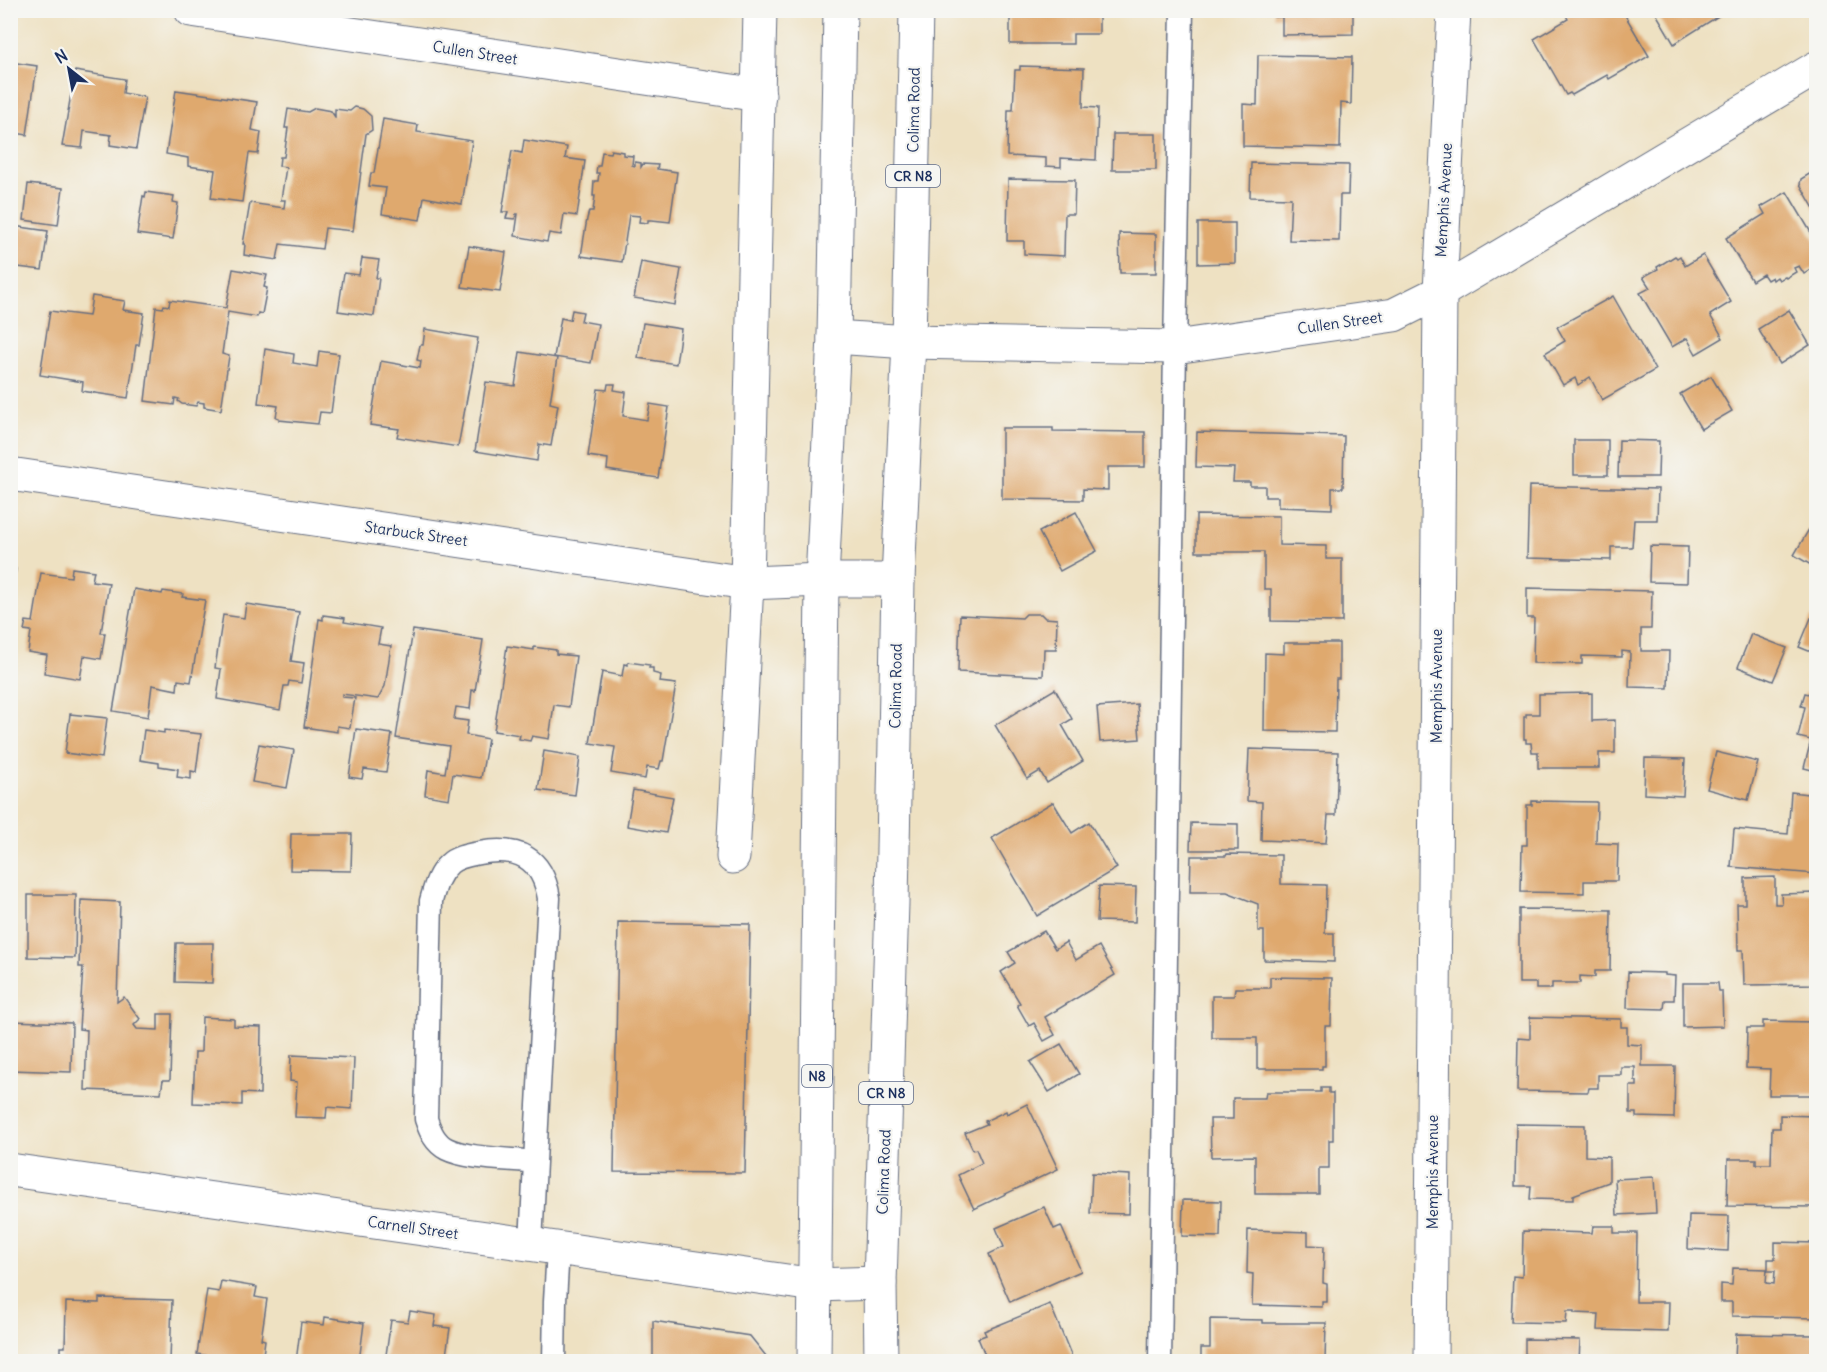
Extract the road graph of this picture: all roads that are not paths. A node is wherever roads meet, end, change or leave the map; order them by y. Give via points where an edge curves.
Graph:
1 (192, 10) edge
2 (760, 10) edge
3 (840, 10) edge
4 (916, 10) edge
5 (1182, 10) edge
6 (1454, 10) edge
7 (1816, 68) edge
8 (759, 95) junction
9 (1440, 292) junction
10 (834, 337) junction
11 (909, 342) junction
12 (1175, 347) junction
13 (10, 474) edge
14 (822, 580) junction
15 (898, 580) junction
16 (747, 583) junction
17 (733, 857) dead end
18 (536, 1162) junction
19 (10, 1170) edge
20 (545, 1247) junction
21 (880, 1283) junction
22 (815, 1285) junction
23 (554, 1362) edge
24 (814, 1362) edge
25 (881, 1362) edge
26 (1160, 1362) edge
27 (1431, 1362) edge

1 - 8 street, Cullen Street
2 - 8 street
3 - 10 street
4 - 11 street, Colima Road / CR N8
5 - 12 lane
6 - 9 street, Memphis Avenue
7 - 9 street, Cullen Street
8 - 16 street
9 - 12 street, Cullen Street via 1394,315
9 - 27 street, Memphis Avenue
10 - 11 street, Cullen Street
10 - 14 street
11 - 12 street, Cullen Street
11 - 15 street, Colima Road / CR N8
12 - 26 lane
13 - 16 street, Starbuck Street
14 - 15 street, Starbuck Street
14 - 16 street, Starbuck Street
14 - 22 street, N8
15 - 21 street, Colima Road / CR N8
16 - 17 street
18 - 18 lane via 547,886 537,865 519,854 466,855 450,862 439,877 431,901 426,1119 430,1133 446,1149
18 - 20 lane
19 - 20 street, Carnell Street
20 - 22 street, Carnell Street
20 - 23 lane via 555,1302
21 - 22 street, Carnell Street
21 - 25 street, Colima Road / CR N8
22 - 24 street

